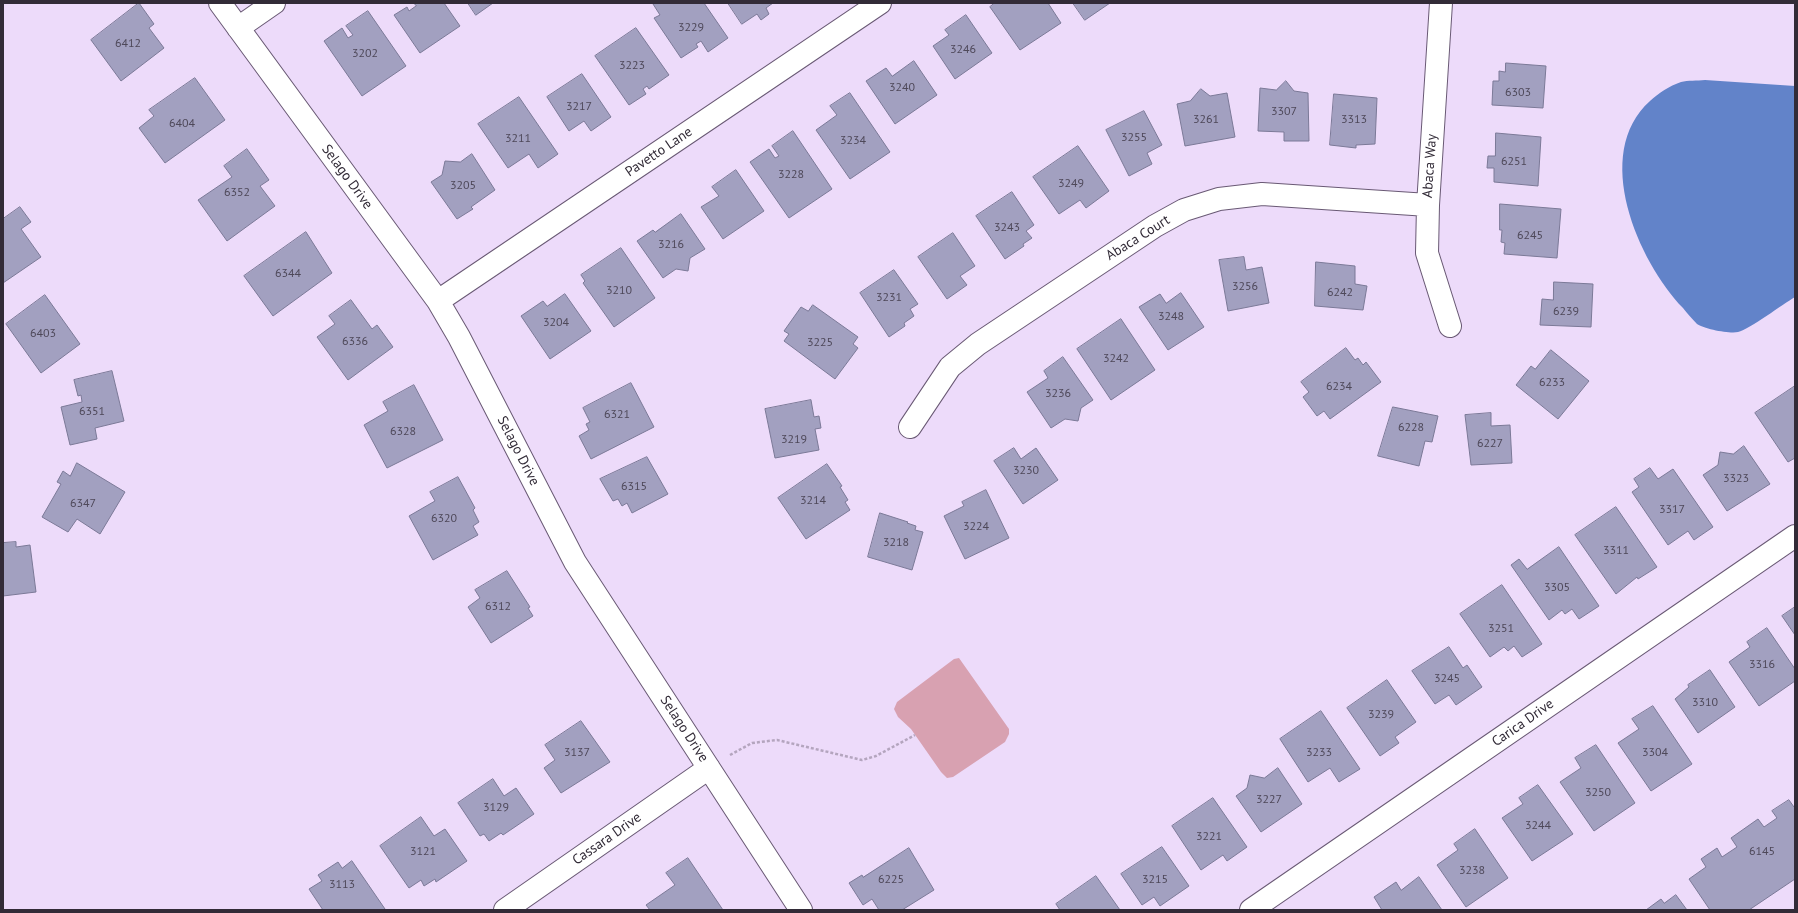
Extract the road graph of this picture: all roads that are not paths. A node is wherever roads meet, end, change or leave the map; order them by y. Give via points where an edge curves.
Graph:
1 (220, 3) edge
2 (274, 3) edge
3 (880, 3) edge
4 (1441, 3) edge
5 (238, 28) junction
6 (1428, 205) junction
7 (438, 301) junction
8 (1450, 326) dead end
9 (910, 427) dead end
10 (1795, 536) edge
11 (709, 768) junction
12 (505, 910) edge
13 (801, 910) edge
14 (1251, 910) edge

1 - 5 street, Selago Drive
2 - 5 street
3 - 7 street, Pavetto Lane
4 - 6 street, Abaca Way
5 - 7 street, Selago Drive
6 - 8 street, Abaca Way via 1427,254
6 - 9 street, Abaca Court via 1262,194 1219,199 1184,210 1155,226 964,355 950,367
7 - 11 street, Selago Drive via 575,562
10 - 14 street, Carica Drive
11 - 12 street, Cassara Drive
11 - 13 street, Selago Drive

